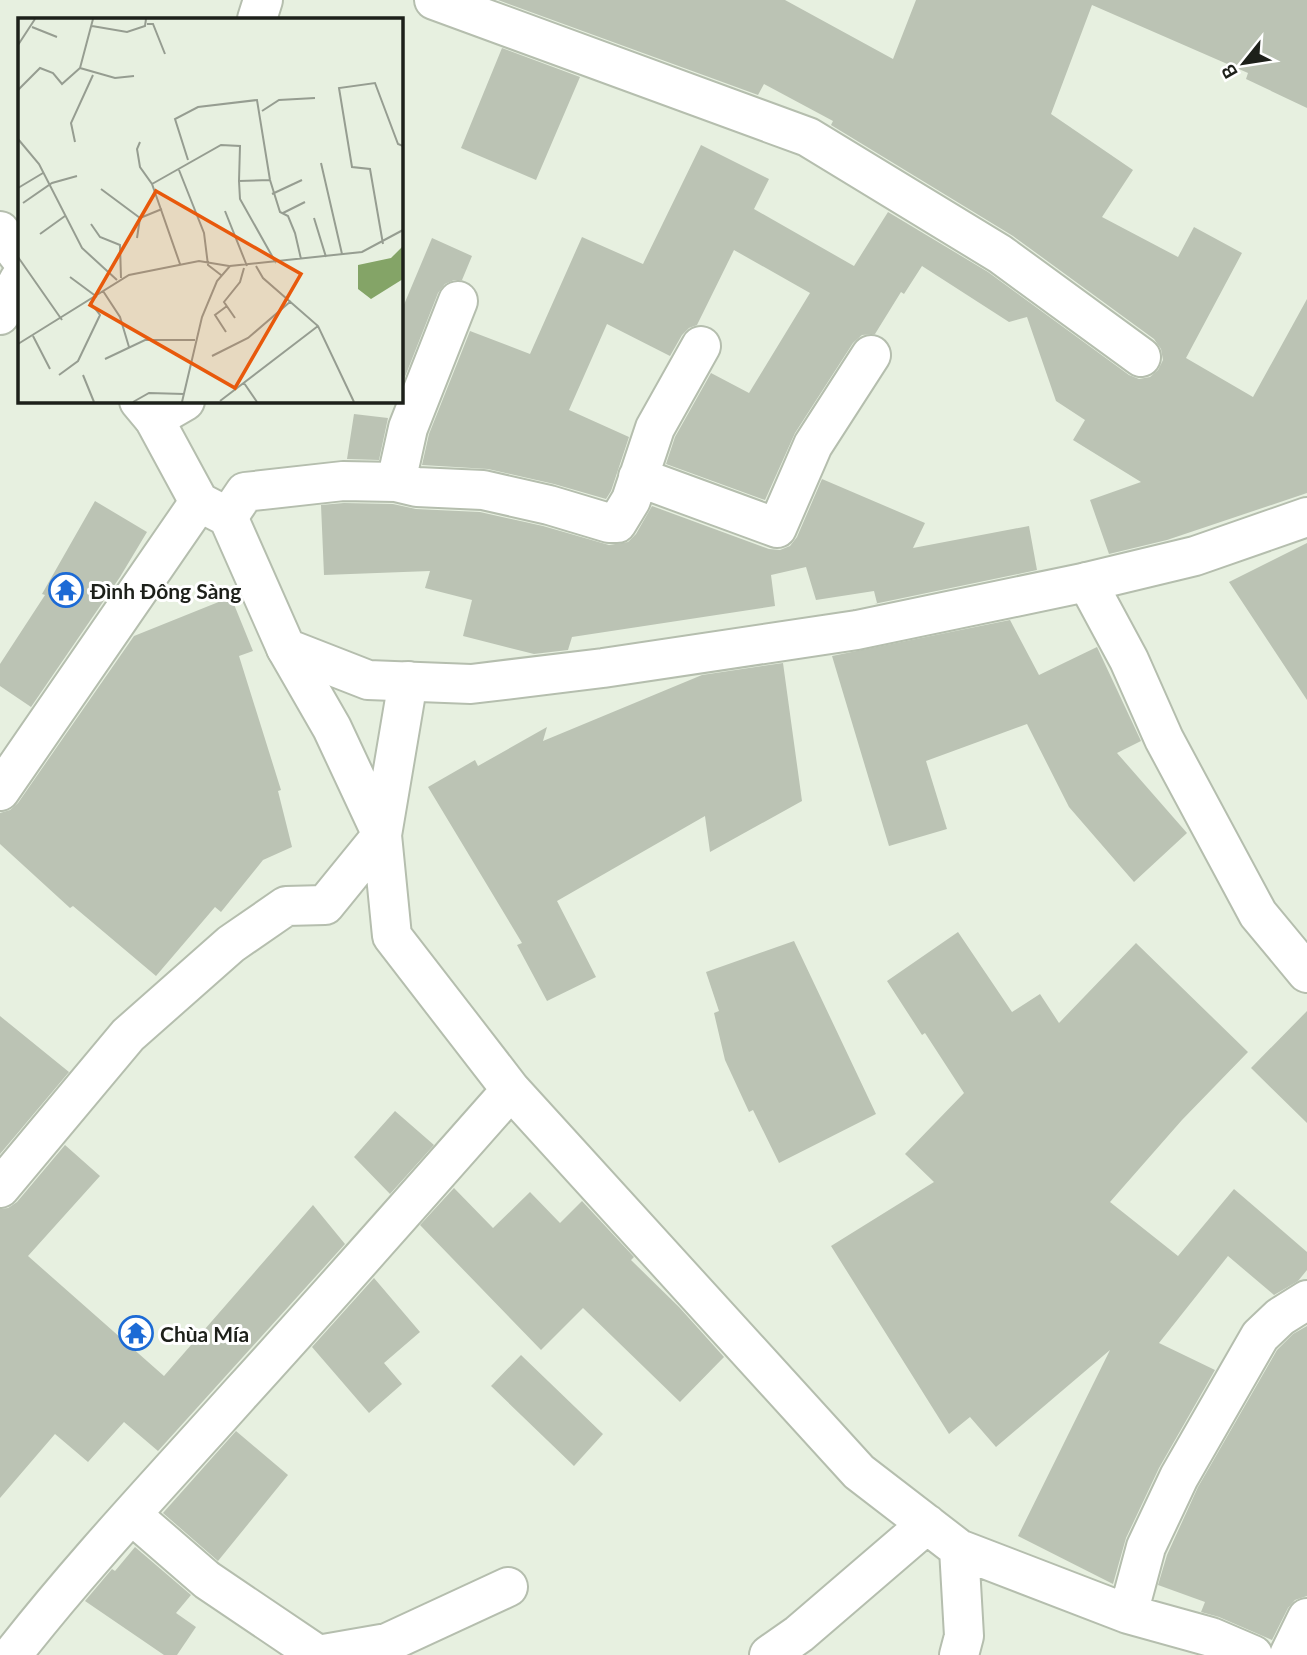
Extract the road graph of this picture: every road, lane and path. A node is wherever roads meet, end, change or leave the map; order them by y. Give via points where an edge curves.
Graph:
1 (263, 0) edge
2 (433, 0) edge
3 (257, 18) edge
4 (0, 231) edge
5 (18, 255) edge
6 (18, 282) edge
7 (458, 301) dead end
8 (0, 315) edge
9 (701, 346) dead end
10 (871, 355) dead end
11 (1141, 357) dead end
12 (159, 407) edge
13 (638, 477) junction
14 (396, 482) junction
15 (213, 510) junction
16 (1307, 517) edge
17 (1087, 582) junction
18 (286, 648) junction
19 (408, 681) junction
20 (0, 791) edge
21 (382, 835) junction
22 (1307, 973) edge
23 (511, 1090) junction
24 (0, 1188) edge
25 (1307, 1300) edge
26 (132, 1515) junction
27 (927, 1524) junction
28 (960, 1549) junction
29 (508, 1587) dead end
30 (1128, 1614) junction
31 (1307, 1618) edge
32 (1210, 1646) edge
33 (12, 1655) edge
34 (318, 1655) edge
35 (769, 1655) edge
36 (959, 1655) edge
37 (1253, 1655) edge
38 (1289, 1655) edge

1 - 3 street
2 - 11 street via 807,137 1000,254
4 - 5 street
6 - 8 street
7 - 14 street via 408,428
9 - 13 street via 655,428
10 - 13 street via 813,444 778,528
12 - 15 street
13 - 14 street via 617,523 483,490
14 - 15 street via 343,481 245,492
15 - 18 street
15 - 20 street
16 - 17 street via 1195,556
17 - 19 street via 857,630 603,668 471,684
17 - 22 street via 1258,914
18 - 19 street via 368,680
18 - 21 street via 332,728
19 - 21 street
21 - 23 street via 393,936
21 - 24 street via 325,905 286,906 231,944 128,1035
23 - 26 street
23 - 27 street via 859,1472
25 - 30 street via 1260,1336 1179,1477 1146,1547
26 - 33 street
26 - 34 street via 207,1580
27 - 28 street
27 - 35 street
28 - 30 street
28 - 36 street via 964,1636
29 - 34 street via 387,1643
30 - 32 street
31 - 38 street
32 - 37 street

